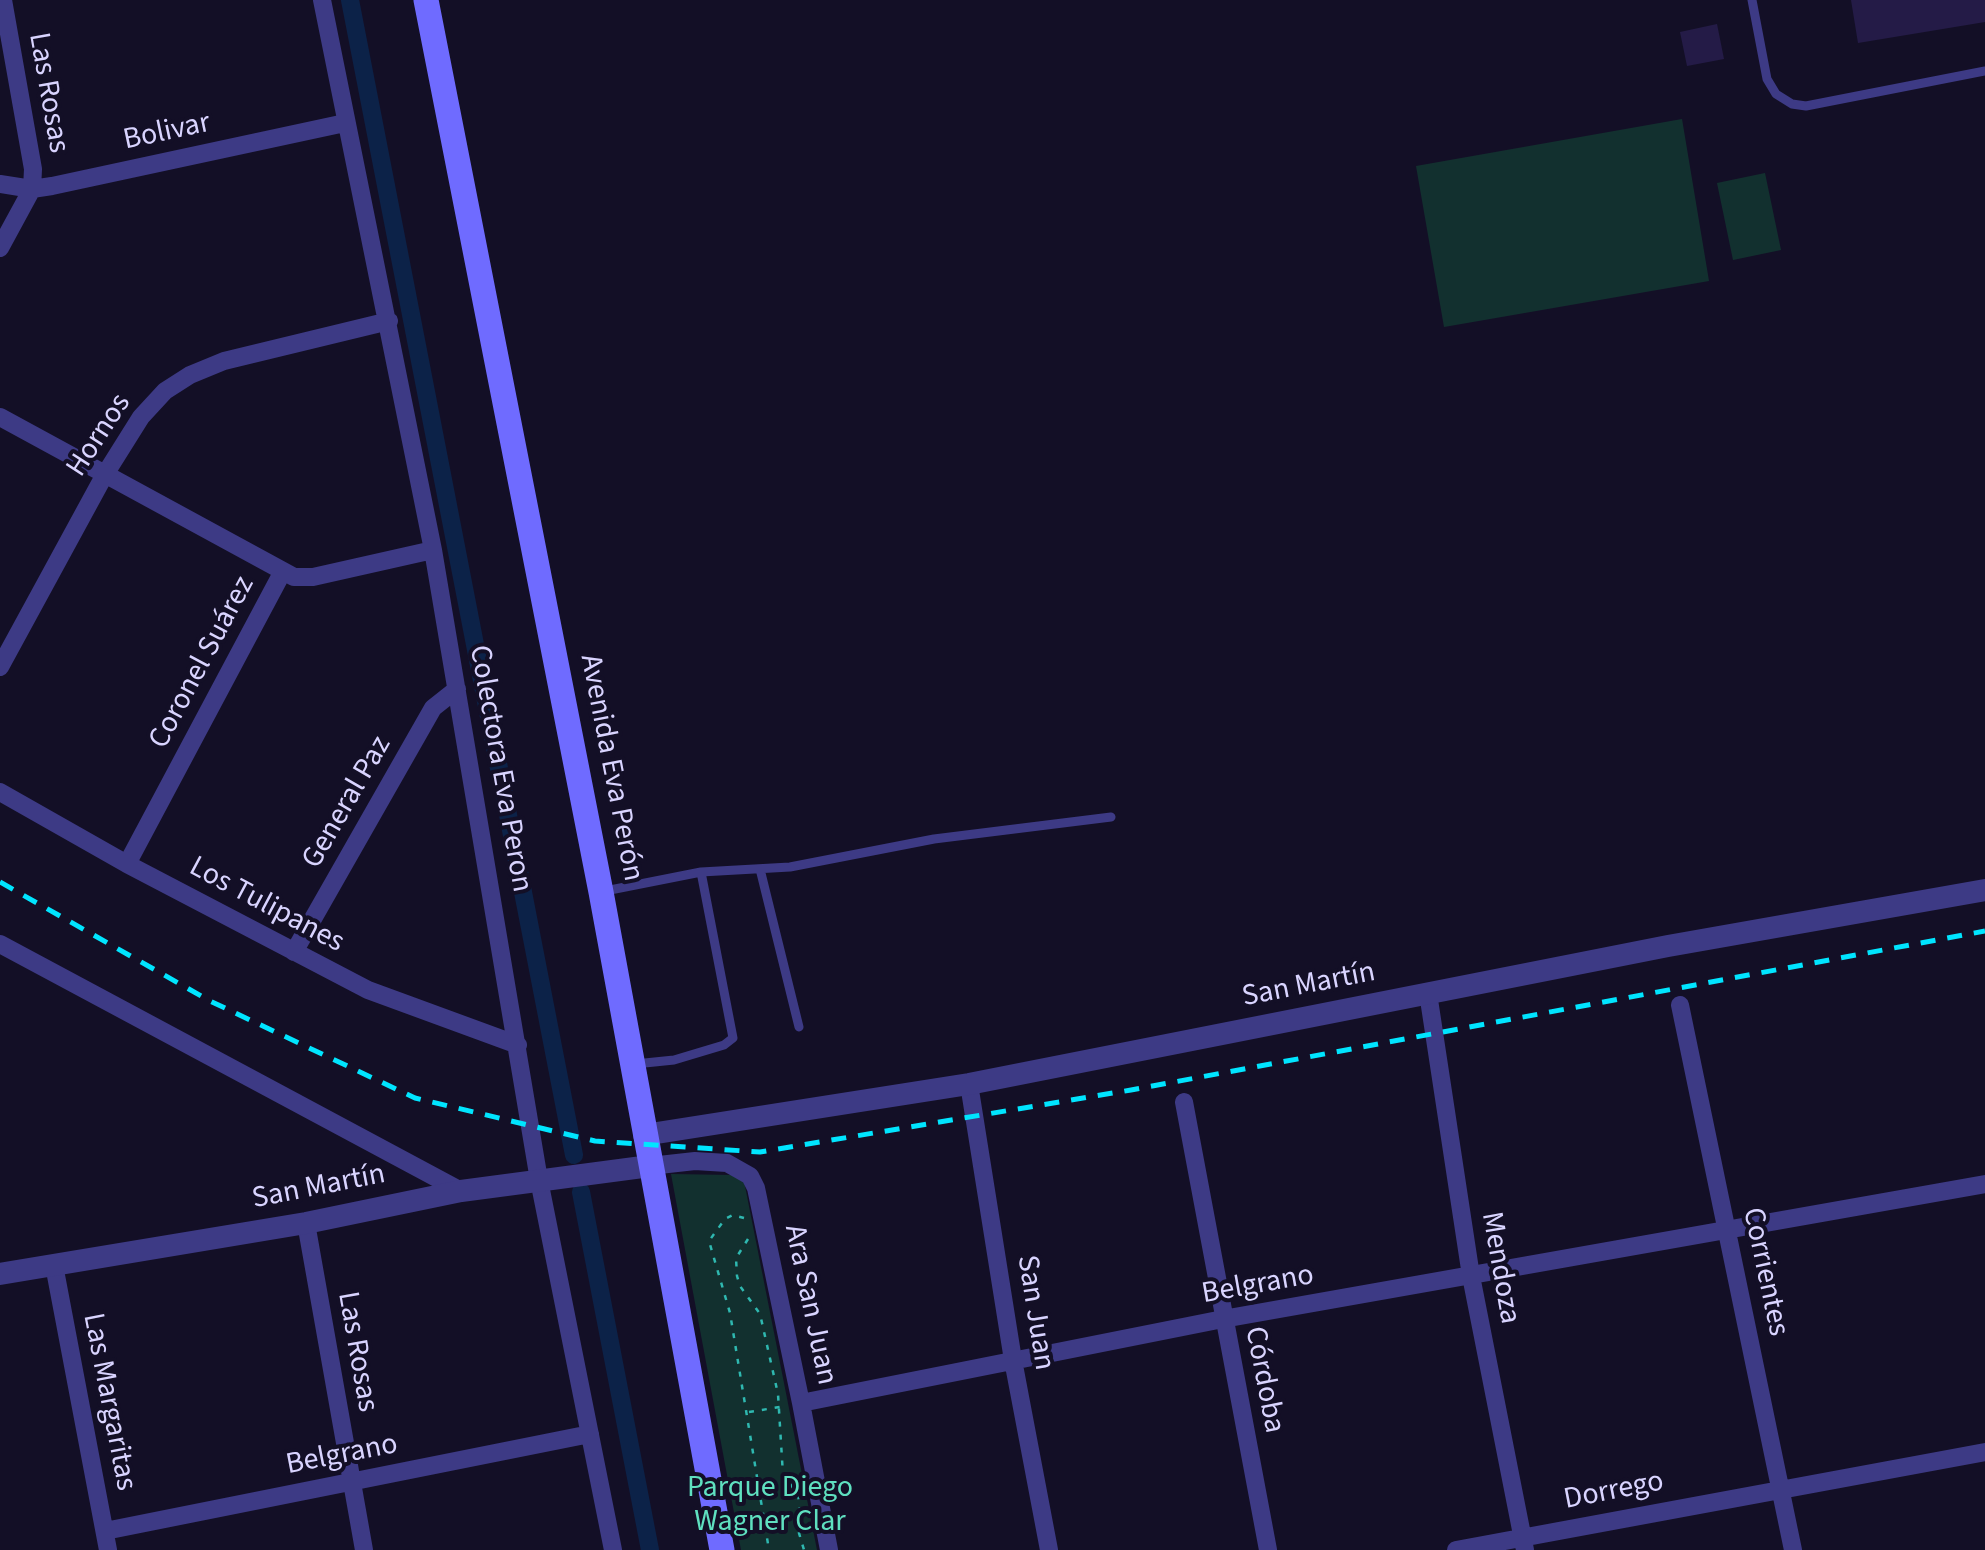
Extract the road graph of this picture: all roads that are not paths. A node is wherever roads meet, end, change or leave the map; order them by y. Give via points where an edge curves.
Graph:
1 (3, 0) edge
2 (322, 0) edge
3 (426, 0) edge
4 (1752, 0) edge
5 (1985, 70) edge
6 (345, 123) junction
7 (0, 184) edge
8 (32, 189) junction
9 (0, 248) edge
10 (388, 321) junction
11 (0, 417) edge
12 (104, 476) junction
13 (433, 550) junction
14 (282, 572) junction
15 (0, 667) edge
16 (457, 689) junction
17 (0, 792) edge
18 (1111, 817) dead end
19 (127, 864) junction
20 (760, 868) junction
21 (701, 872) junction
22 (1985, 890) edge
23 (601, 892) junction
24 (0, 944) edge
25 (294, 952) junction
26 (1428, 993) junction
27 (1680, 1005) dead end
28 (800, 1027) dead end
29 (518, 1045) junction
30 (634, 1064) junction
31 (969, 1084) junction
32 (1184, 1102) dead end
33 (644, 1135) junction
34 (650, 1166) junction
35 (539, 1180) junction
36 (1985, 1184) edge
37 (462, 1191) junction
38 (306, 1223) junction
39 (1726, 1229) junction
40 (54, 1265) junction
41 (0, 1274) edge
42 (1472, 1276) junction
43 (1224, 1320) junction
44 (1013, 1360) junction
45 (802, 1403) junction
46 (590, 1434) junction
47 (1985, 1452) edge
48 (351, 1482) junction
49 (1782, 1488) junction
50 (107, 1541) edge
51 (1524, 1544) edge
52 (364, 1550) edge
53 (614, 1550) edge
54 (722, 1550) edge
55 (829, 1550) edge
56 (1049, 1550) edge
57 (1268, 1550) edge
58 (1456, 1550) edge
59 (1793, 1550) edge

1 - 8 street, Las Rosas
2 - 6 street, Colectora Eva Peron
3 - 23 main road, Avenida Eva Perón
4 - 5 lane via 1767,80 1792,104
6 - 8 street, Bolivar
6 - 10 street, Colectora Eva Peron
7 - 8 street, Bolivar
8 - 9 street, Las Rosas
10 - 12 street, Hornos via 190,375 165,390 141,418
10 - 13 street, Colectora Eva Peron
11 - 12 street
12 - 14 street
12 - 15 street, Hornos
13 - 14 street, Coronel Suárez via 313,578
13 - 16 street, Colectora Eva Peron
14 - 19 street, Coronel Suárez
16 - 25 street, General Paz via 434,708
16 - 29 street, Colectora Eva Peron
17 - 19 street, Los Tulipanes
18 - 20 lane
19 - 25 street, Los Tulipanes
20 - 21 lane
20 - 28 lane
21 - 23 lane
21 - 30 lane via 733,1038 674,1060
22 - 26 street, San Martín
23 - 30 main road, Avenida Eva Perón
24 - 37 street
25 - 29 street, Los Tulipanes via 402,1004
26 - 31 street, San Martín
26 - 42 street, Mendoza
27 - 39 street, Corrientes
29 - 35 street, Colectora Eva Peron
30 - 33 main road, Avenida Eva Perón
31 - 33 street, San Martín
31 - 44 street, San Juan
32 - 43 street, Córdoba
33 - 34 main road, Avenida Eva Perón
34 - 35 street, San Martín
34 - 45 street, Ara San Juan via 727,1163 750,1176
34 - 54 main road, Avenida Eva Perón
35 - 37 street, San Martín
35 - 46 street, Colectora Eva Peron
36 - 39 street, Belgrano
37 - 38 street, San Martín
38 - 40 street, San Martín
38 - 48 street, Las Rosas
39 - 42 street, Belgrano
39 - 49 street, Corrientes
40 - 41 street, San Martín
40 - 50 street, Las Margaritas
42 - 43 street, Belgrano
42 - 51 street, Mendoza
43 - 44 street, Belgrano
43 - 57 street, Córdoba
44 - 45 street, Belgrano
44 - 56 street, San Juan
45 - 55 street, Ara San Juan
46 - 48 street, Belgrano
46 - 53 street, Colectora Eva Peron
47 - 49 street, Dorrego
48 - 50 street, Belgrano
48 - 52 street, Las Rosas
49 - 51 street, Dorrego
49 - 59 street, Corrientes
51 - 58 street, Dorrego

